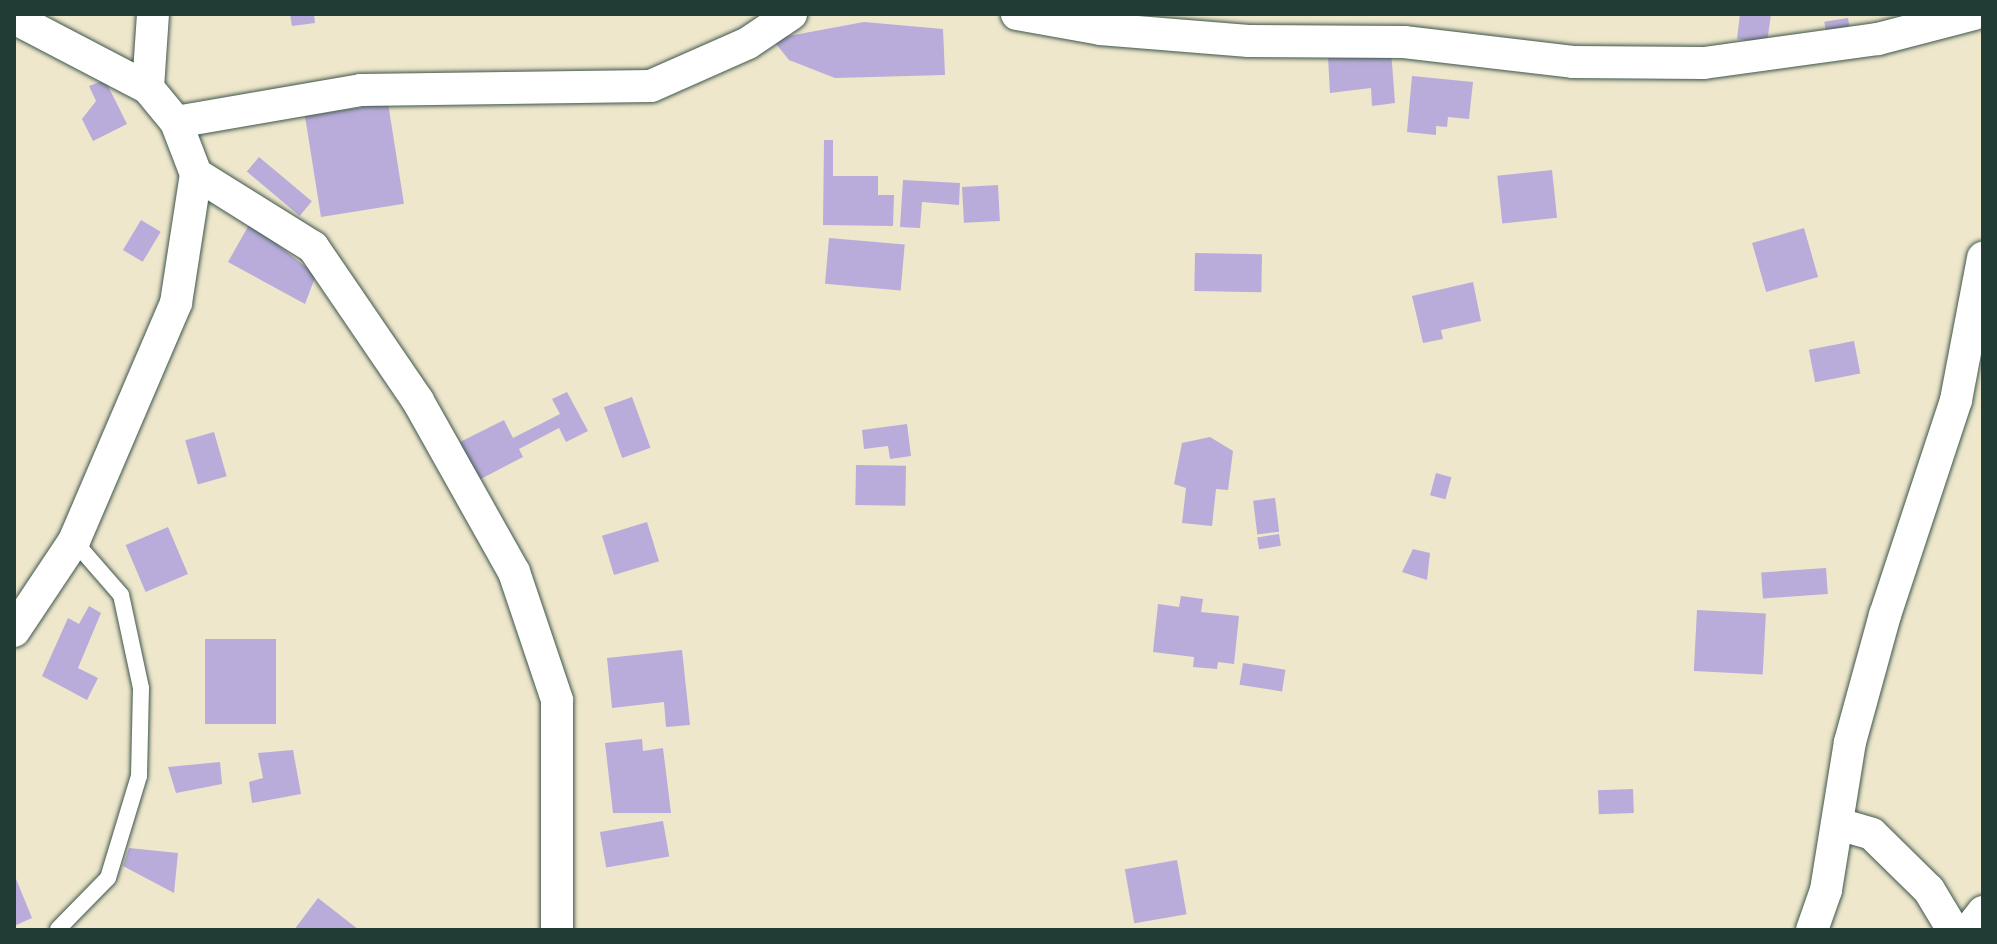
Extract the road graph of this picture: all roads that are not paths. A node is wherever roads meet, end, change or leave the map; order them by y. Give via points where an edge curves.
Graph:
1 (153, 14) edge
2 (791, 14) edge
3 (1017, 14) edge
4 (1974, 14) edge
5 (14, 18) edge
6 (148, 88) junction
7 (176, 122) junction
8 (196, 174) junction
9 (1983, 258) edge
10 (1969, 400) edge
11 (74, 541) junction
12 (14, 631) edge
13 (1838, 824) junction
14 (1983, 912) edge
15 (58, 929) edge
16 (557, 930) edge
17 (1812, 930) edge
18 (1953, 930) edge
19 (1969, 930) edge

1 - 6 street
2 - 7 street via 748,43 651,86 361,90
3 - 4 street via 1100,29 1249,41 1404,42 1573,62 1704,63 1878,39
5 - 6 street
6 - 7 street
7 - 8 street
8 - 11 street via 176,303
8 - 16 street via 313,247 418,401 514,572 557,700
9 - 10 street
10 - 13 street via 1885,615 1850,742
11 - 12 street
11 - 15 lane via 121,595 141,688 139,776 108,878
13 - 17 street
13 - 18 street via 1872,834 1929,890
14 - 19 street

